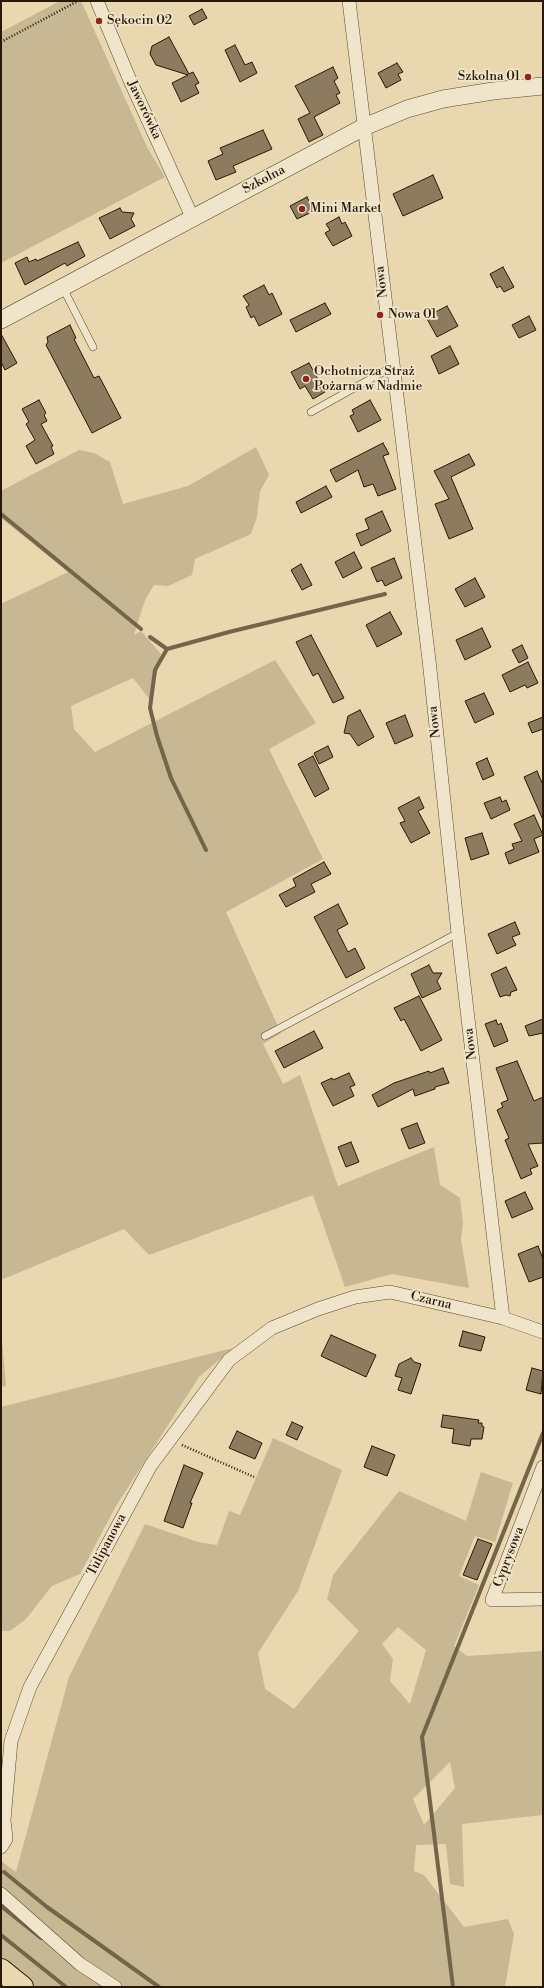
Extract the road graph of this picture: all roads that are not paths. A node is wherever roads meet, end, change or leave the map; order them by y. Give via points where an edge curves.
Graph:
1 (97, 1) edge
2 (349, 1) edge
3 (543, 86) edge
4 (364, 127) junction
5 (193, 219) junction
6 (62, 288) junction
7 (1, 320) edge
8 (93, 347) dead end
9 (392, 367) junction
10 (311, 412) dead end
11 (458, 933) junction
12 (265, 1036) dead end
13 (318, 1309) joint
14 (503, 1318) junction
15 (543, 1332) edge
16 (543, 1467) edge
17 (543, 1599) edge
18 (1, 1847) edge
19 (1, 1894) edge
20 (1, 1970) edge
21 (22, 1987) edge
22 (115, 1987) edge

1 - 5 street, Jaworówka
2 - 4 street, Nowa
3 - 4 street, Szkolna via 443,99 407,109
4 - 5 street, Szkolna
4 - 9 street, Nowa
5 - 6 street, Szkolna
6 - 7 street, Szkolna
6 - 8 lane
9 - 10 lane
9 - 11 street, Nowa via 428,652
11 - 12 lane
11 - 14 street, Nowa
13 - 14 street, Czarna via 355,1296 390,1292
13 - 18 street, Tulipanowa via 272,1328 229,1360 147,1471 30,1687 11,1741 4,1820 6,1839
14 - 15 street, Czarna
16 - 17 street, Cyprysowa via 492,1600
19 - 22 street via 80,1964
20 - 21 highway

